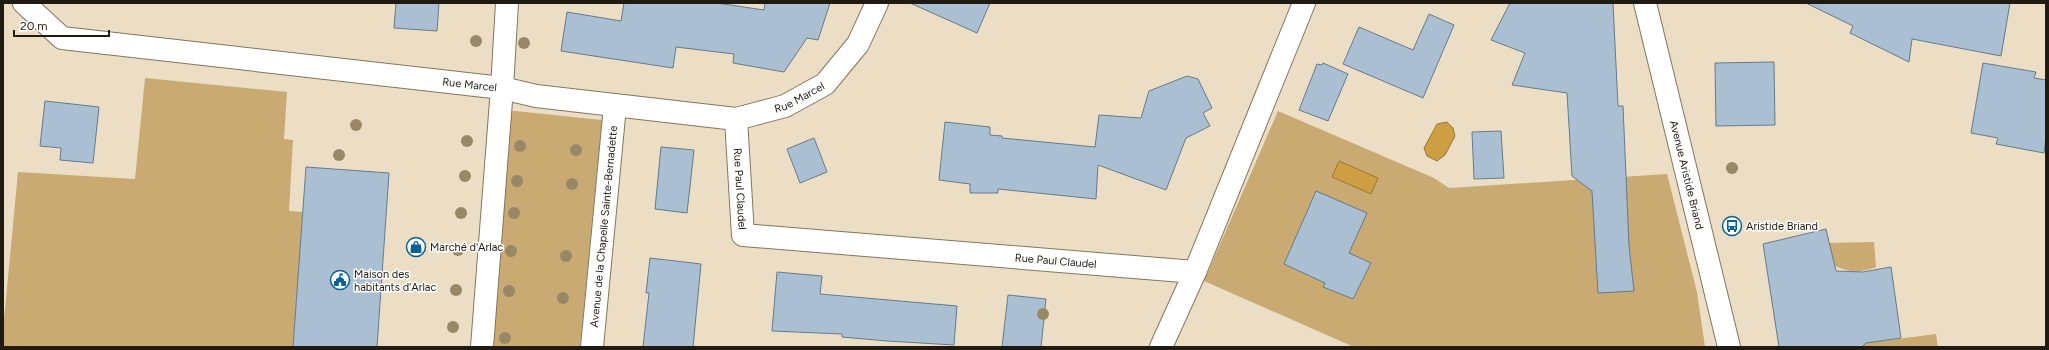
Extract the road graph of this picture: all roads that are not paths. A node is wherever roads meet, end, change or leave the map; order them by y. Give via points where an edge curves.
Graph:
1 (24, 3) edge
2 (507, 3) edge
3 (877, 3) edge
4 (1304, 3) edge
5 (1645, 3) edge
6 (502, 88) junction
7 (615, 106) junction
8 (736, 119) junction
9 (1195, 272) junction
10 (482, 347) edge
11 (592, 347) edge
12 (1161, 347) edge
13 (1729, 347) edge

1 - 6 street, Rue Marcel via 62,38
2 - 6 street
3 - 8 street, Rue Marcel via 858,44 825,84 785,106
4 - 9 street
5 - 13 street, Avenue Aristide Briand
6 - 7 street, Rue Marcel via 536,96
6 - 10 street
7 - 8 street, Rue Marcel
7 - 11 street, Avenue de la Chapelle Sainte-Bernadette
8 - 9 street, Rue Paul Claudel via 743,235
9 - 12 street

